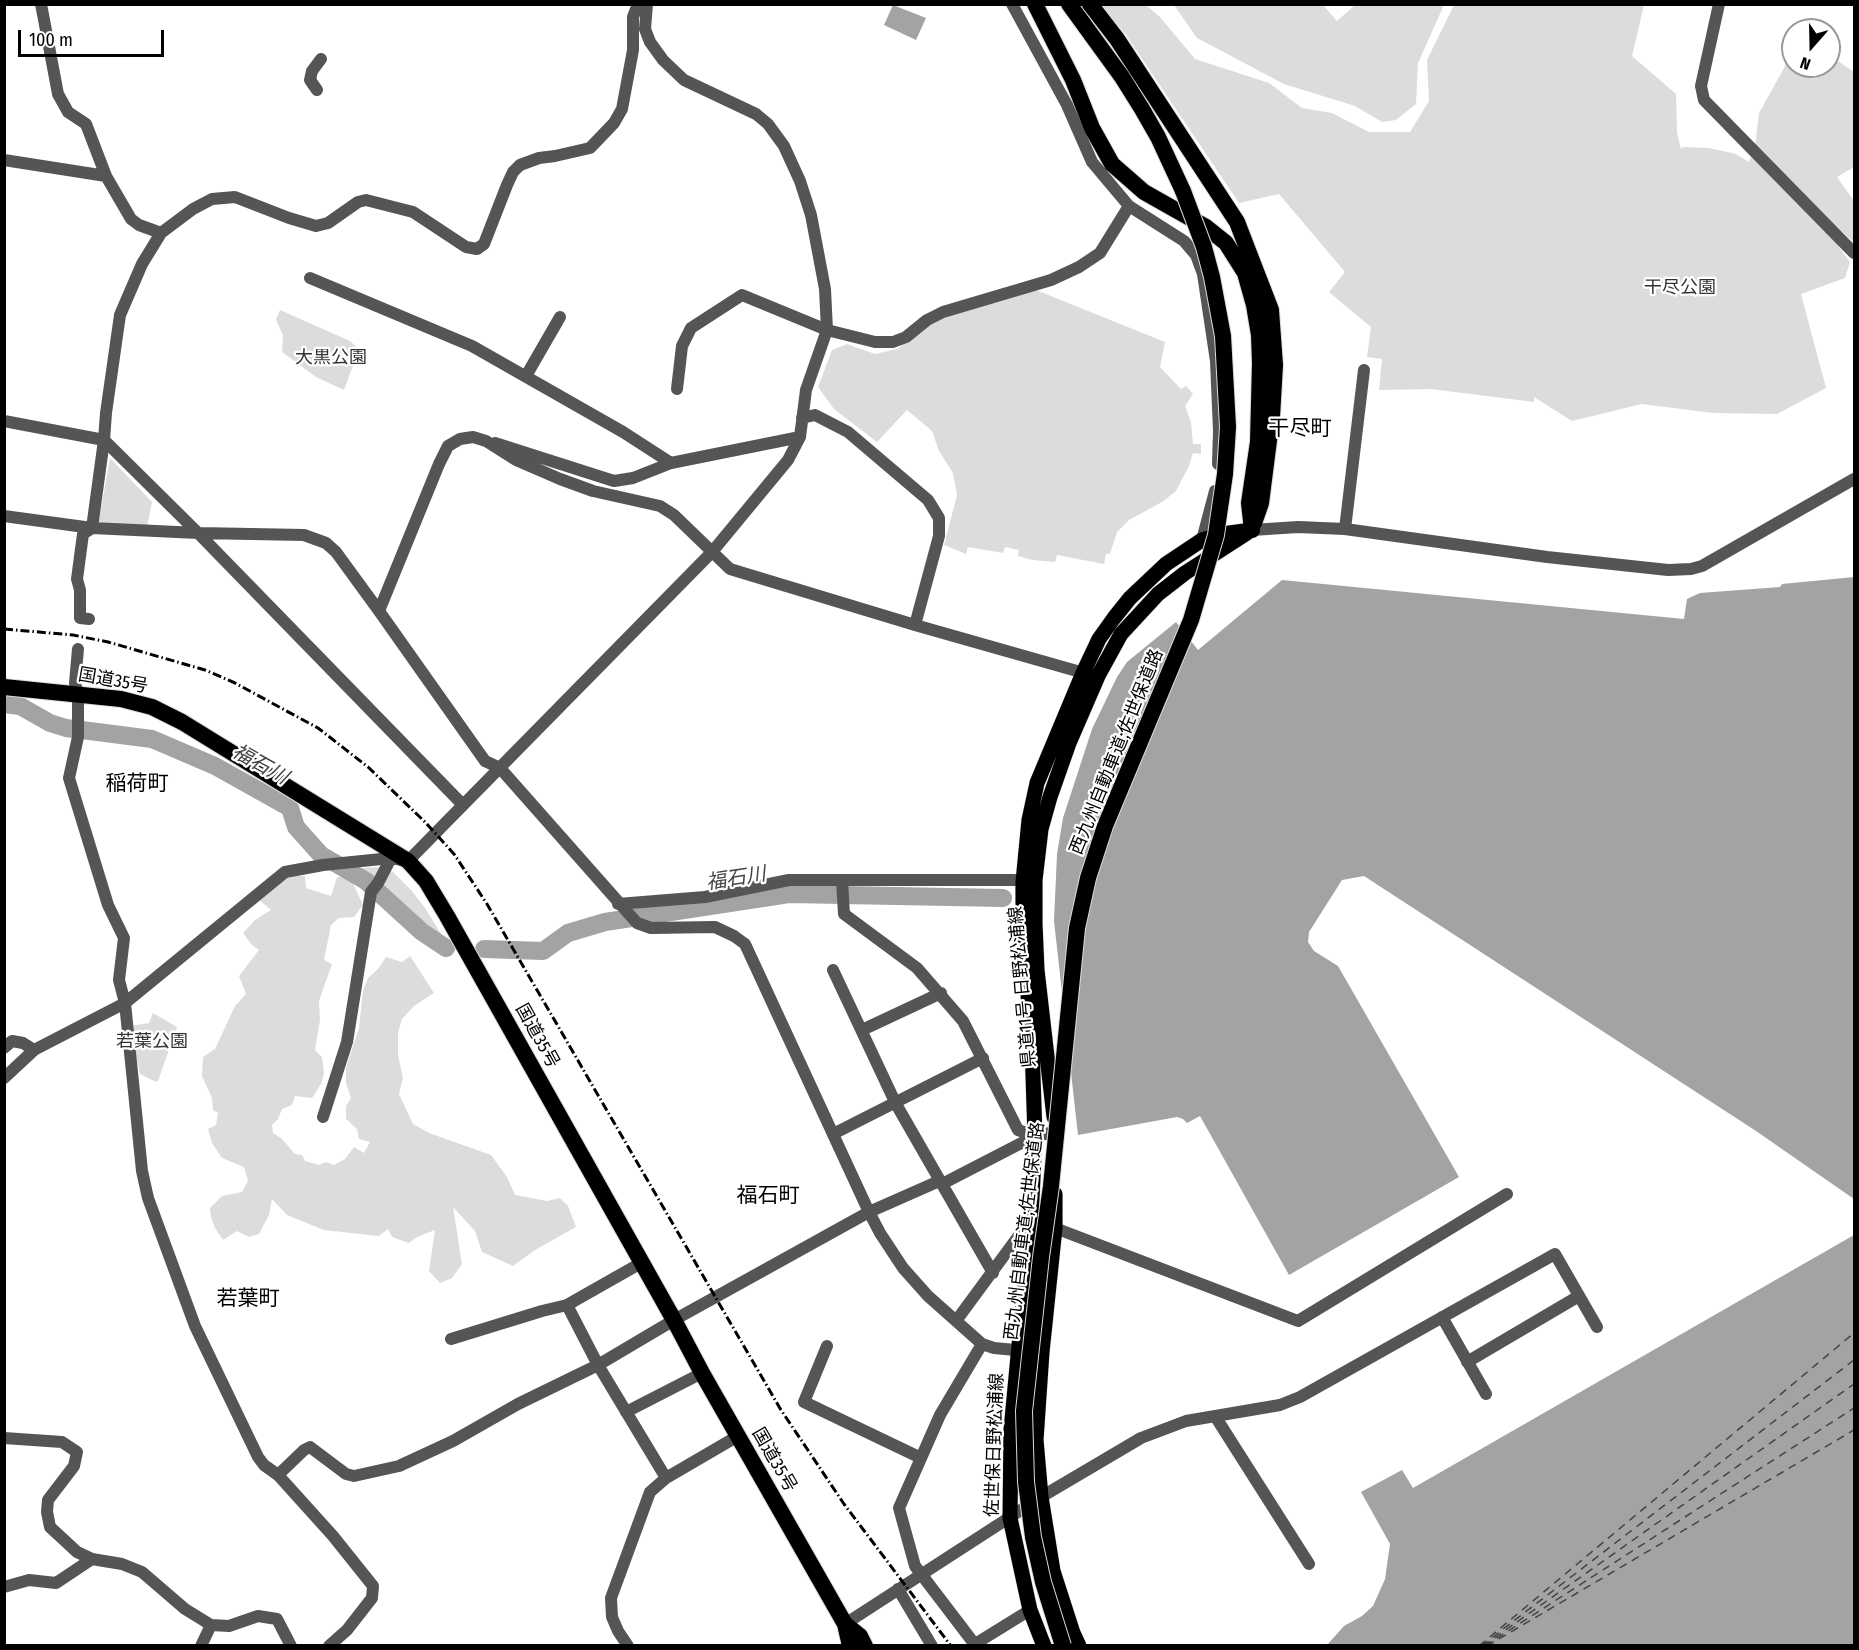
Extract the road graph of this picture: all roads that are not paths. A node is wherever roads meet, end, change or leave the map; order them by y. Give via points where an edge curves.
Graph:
1 (41, 4) edge
2 (638, 4) edge
3 (647, 4) edge
4 (1012, 4) edge
5 (1035, 4) edge
6 (1090, 4) edge
7 (1719, 4) edge
8 (1071, 8) edge
9 (321, 59) dead end
10 (317, 90) dead end
11 (4, 160) edge
12 (106, 176) junction
13 (1129, 206) junction
14 (161, 233) junction
15 (1854, 253) edge
16 (310, 278) dead end
17 (560, 317) dead end
18 (827, 330) junction
19 (1364, 370) dead end
20 (526, 376) junction
21 (677, 389) dead end
22 (802, 418) junction
23 (4, 421) edge
24 (800, 437) junction
25 (104, 440) junction
26 (486, 441) junction
27 (672, 464) junction
28 (1854, 478) edge
29 (4, 516) edge
30 (92, 528) junction
31 (1345, 529) junction
32 (1252, 530) junction
33 (198, 533) junction
34 (1202, 540) junction
35 (712, 552) junction
36 (380, 611) junction
37 (89, 619) dead end
38 (915, 625) junction
39 (78, 649) dead end
40 (1090, 674) junction
41 (4, 687) edge
42 (78, 700) junction
43 (500, 768) junction
44 (463, 804) junction
45 (400, 860) junction
46 (1029, 881) junction
47 (843, 883) junction
48 (618, 904) junction
49 (833, 970) dead end
50 (941, 993) junction
51 (125, 1003) junction
52 (862, 1030) junction
53 (4, 1048) edge
54 (34, 1050) junction
55 (983, 1058) junction
56 (4, 1078) edge
57 (896, 1104) junction
58 (323, 1117) dead end
59 (1055, 1132) junction
60 (833, 1134) junction
61 (1035, 1136) junction
62 (942, 1184) junction
63 (1507, 1194) dead end
64 (869, 1212) junction
65 (1031, 1219) junction
66 (1055, 1228) junction
67 (641, 1263) junction
68 (993, 1273) junction
69 (1579, 1296) junction
70 (567, 1305) junction
71 (1442, 1317) junction
72 (674, 1320) junction
73 (956, 1322) junction
74 (1598, 1327) dead end
75 (451, 1339) dead end
76 (982, 1344) junction
77 (827, 1346) dead end
78 (1018, 1350) junction
79 (1042, 1352) junction
80 (1467, 1362) junction
81 (598, 1365) junction
82 (702, 1373) junction
83 (1486, 1394) dead end
84 (626, 1412) junction
85 (1215, 1416) junction
86 (738, 1436) junction
87 (4, 1438) edge
88 (921, 1458) junction
89 (278, 1475) junction
90 (666, 1478) junction
91 (1041, 1497) junction
92 (1010, 1518) junction
93 (92, 1559) junction
94 (1309, 1564) dead end
95 (921, 1575) junction
96 (4, 1587) edge
97 (898, 1589) junction
98 (1030, 1610) junction
99 (845, 1624) junction
100 (211, 1625) junction
101 (976, 1645) edge
102 (201, 1646) edge
103 (291, 1646) edge
104 (329, 1646) edge
105 (628, 1646) edge
106 (850, 1646) edge
107 (865, 1646) edge
108 (932, 1646) edge
109 (1044, 1646) edge
110 (1063, 1646) edge
111 (1079, 1646) edge

1 - 12 street via 58,94 68,112 86,124
2 - 14 street via 622,109 614,123 590,148 520,165 507,185 484,244 477,249 466,247 413,212 366,200 316,226 235,197 212,199
3 - 18 street via 645,29 663,60 684,80 756,114 784,146 801,181 811,215 825,289
4 - 13 street via 1067,105 1092,162
5 - 32 highway via 1112,164 1144,192 1206,227 1226,243 1245,273 1259,335 1260,363 1258,442 1249,503
6 - 32 highway via 1237,222 1270,310 1275,365 1272,417 1261,503
7 - 15 street via 1701,86 1704,100
8 - 110 highway, 西九州自動車道;佐世保道路, bridge via 1142,109 1184,191 1204,246 1218,305 1228,427 1226,474 1216,535 1191,620 1105,826 1077,928 1024,1411 1026,1482 1033,1537
9 - 10 street via 310,80
11 - 12 street
12 - 14 street via 131,219
13 - 18 street via 1100,252 1051,280 943,312 893,342 875,342
13 - 34 street via 1184,241 1196,255 1203,274 1216,361 1219,431 1218,478
14 - 25 street via 142,264 120,315
16 - 20 street via 472,346
17 - 20 street
18 - 21 street via 742,295 691,328 682,346
18 - 22 street via 806,390
19 - 31 street
20 - 27 street
22 - 24 street
22 - 38 street via 815,415 848,432 922,494 939,518 939,536
23 - 25 street
24 - 27 street
24 - 35 street via 788,460
25 - 30 street
25 - 33 street
26 - 27 street via 614,482
26 - 35 street via 516,460 560,479 660,506
26 - 36 street via 473,437 448,446
28 - 31 street via 1691,569 1547,557
29 - 30 street
30 - 33 street
30 - 37 street via 83,534 77,579 80,618
31 - 32 street
32 - 34 main road, 県道11号 日野松浦線
32 - 40 main road, 県道11号 日野松浦線 via 1158,594
33 - 36 street via 291,533 315,538 336,552
33 - 44 street
34 - 40 main road, 県道11号 日野松浦線 via 1166,564 1130,598 1099,639
35 - 38 street via 730,569
35 - 43 street
36 - 43 street via 485,761
38 - 40 street
39 - 42 street
40 - 46 main road, 県道11号 日野松浦線 via 1050,797
41 - 42 highway, 国道35号
42 - 45 highway, 国道35号 via 121,699 152,707
42 - 51 street via 78,737 69,778 108,905 124,938 119,980
43 - 44 street
43 - 48 street
44 - 45 street
45 - 51 street via 350,862 285,872
45 - 58 street via 374,888 347,1042
45 - 67 highway, 国道35号 via 426,881 447,916
46 - 47 street
46 - 59 main road, 県道11号 日野松浦線
46 - 61 main road, 県道11号 日野松浦線 via 1023,930
47 - 48 street via 789,880 705,897
47 - 50 street via 844,914 917,968
48 - 60 street via 637,923 651,928 715,927 745,944
49 - 52 street
50 - 52 street
50 - 55 street via 963,1021
51 - 54 street
51 - 89 street via 148,1198 195,1326 258,1458
52 - 57 street
53 - 54 street via 12,1041
54 - 56 street
55 - 57 street
55 - 61 street via 1018,1130
57 - 60 street
57 - 62 street
59 - 61 street
59 - 66 main road, 県道11号 日野松浦線
60 - 64 street
61 - 62 street
61 - 65 main road, 県道11号 日野松浦線
62 - 64 street via 937,1182
62 - 68 street
63 - 66 street via 1298,1321
64 - 72 street
64 - 73 street via 903,1268
65 - 68 street
65 - 78 main road, 県道11号 日野松浦線
66 - 79 main road, 県道11号 日野松浦線
67 - 70 street
67 - 72 highway, 国道35号
68 - 73 street
69 - 71 street via 1555,1254
69 - 74 street
69 - 80 street
70 - 75 street
70 - 81 street
71 - 80 street
71 - 85 street via 1300,1397 1280,1405
72 - 81 street
72 - 82 highway, 国道35号
73 - 76 street
76 - 78 street
76 - 88 street via 940,1415
77 - 88 street via 804,1402
78 - 79 street
78 - 92 main road, 佐世保日野松浦線 via 1011,1430
79 - 91 main road, 県道11号 日野松浦線 via 1036,1440
80 - 83 street
81 - 84 street
81 - 89 street via 399,1466 354,1476 310,1447
82 - 84 street
82 - 86 highway, 国道35号
84 - 90 street
85 - 91 street via 1186,1421 1141,1438
85 - 94 street
86 - 90 street
86 - 99 highway, 国道35号
87 - 93 street via 62,1442 76,1452 74,1466 48,1500 47,1512 50,1527 77,1552
88 - 95 street via 899,1508
89 - 104 street via 373,1586 372,1598
90 - 105 street via 650,1492 611,1598 612,1617
91 - 92 street
91 - 111 main road, 県道11号 日野松浦線 via 1053,1571
92 - 95 street
92 - 98 main road, 佐世保日野松浦線
93 - 96 street via 56,1583 29,1580
93 - 100 street via 142,1572 185,1609
95 - 97 street
95 - 101 street
97 - 99 street
97 - 108 street
98 - 101 street
98 - 109 main road, 佐世保日野松浦線
99 - 106 highway, 国道35号
99 - 107 highway, 国道35号 via 860,1636
100 - 102 street
100 - 103 street via 229,1626 258,1616 277,1619

